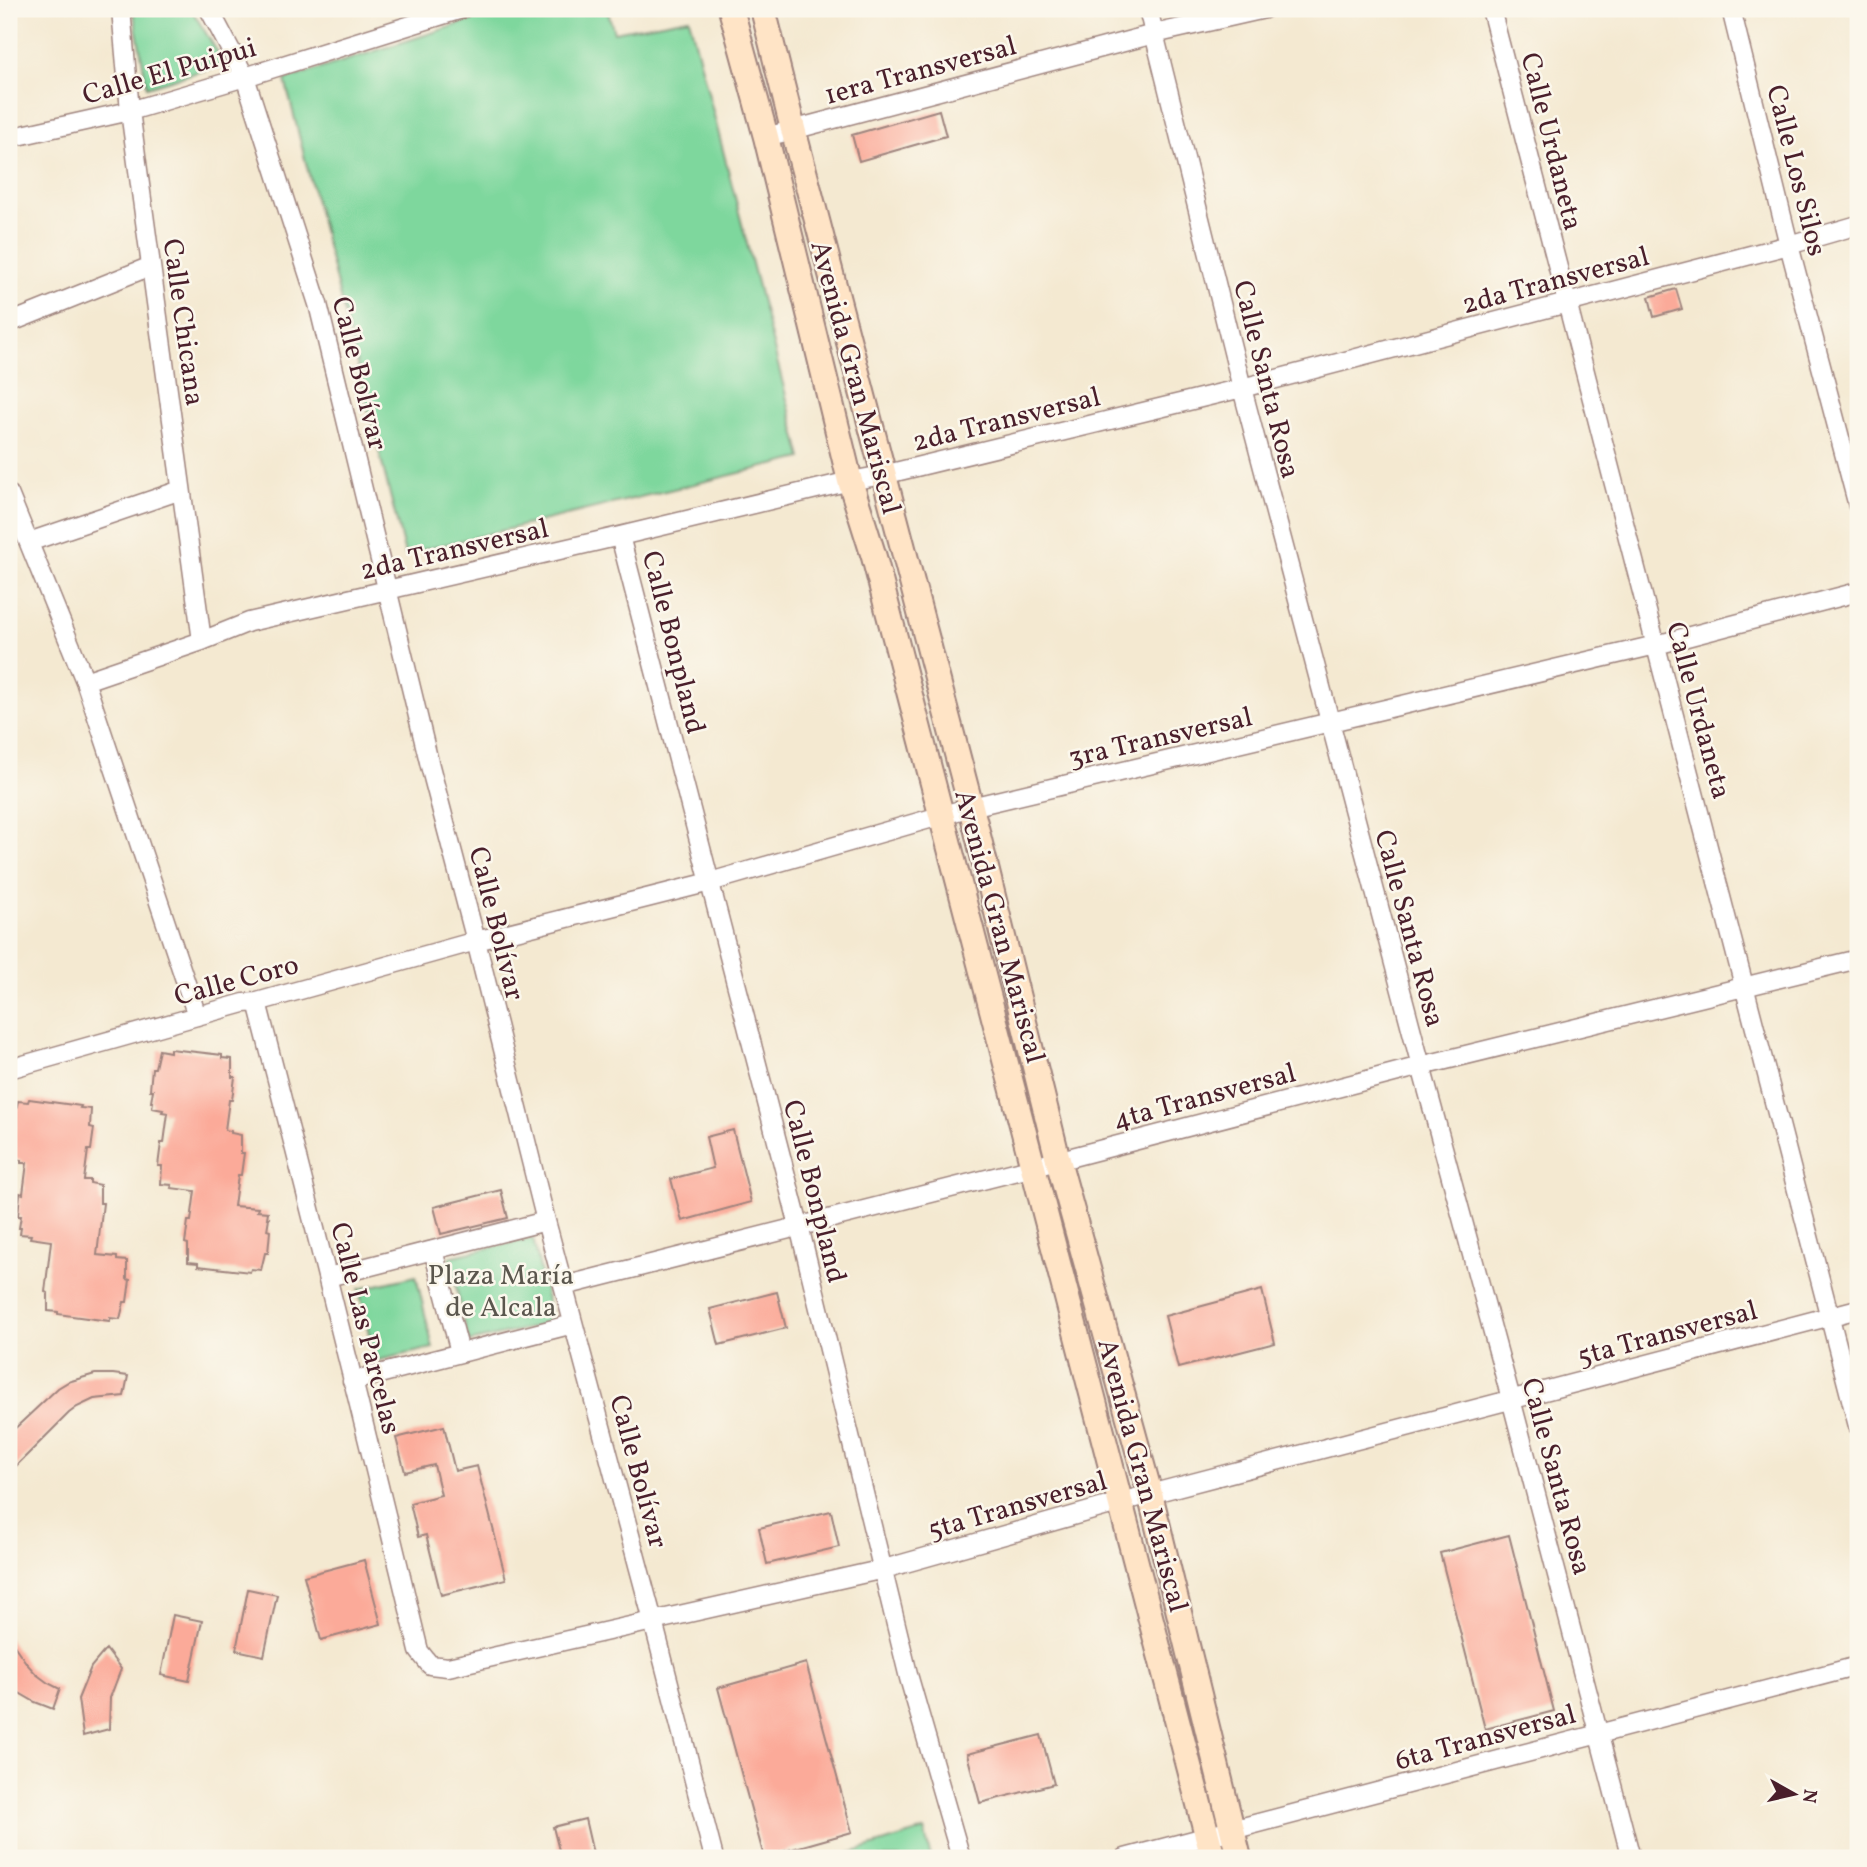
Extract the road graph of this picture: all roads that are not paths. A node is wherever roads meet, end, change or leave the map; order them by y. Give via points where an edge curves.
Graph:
1 (121, 9) edge
2 (209, 9) edge
3 (462, 9) edge
4 (731, 9) edge
5 (763, 9) edge
6 (1148, 9) edge
7 (1265, 9) edge
8 (1491, 9) edge
9 (1731, 9) edge
10 (1154, 34) junction
11 (245, 77) junction
12 (130, 111) junction
13 (793, 129) junction
14 (766, 137) junction
15 (9, 138) edge
16 (1858, 225) edge
17 (1789, 245) junction
18 (151, 266) junction
19 (1567, 303) junction
20 (9, 323) edge
21 (1242, 388) junction
22 (883, 475) junction
23 (850, 481) junction
24 (181, 490) junction
25 (9, 494) edge
26 (1858, 506) edge
27 (621, 536) junction
28 (29, 542) junction
29 (388, 590) junction
30 (1858, 592) edge
31 (202, 641) junction
32 (1656, 645) junction
33 (85, 681) junction
34 (1330, 723) junction
35 (971, 807) junction
36 (942, 816) junction
37 (710, 882) junction
38 (476, 941) junction
39 (1858, 959) edge
40 (1745, 987) junction
41 (257, 1002) junction
42 (197, 1016) junction
43 (12, 1065) edge
44 (1421, 1066) junction
45 (1058, 1160) junction
46 (1034, 1167) junction
47 (546, 1221) junction
48 (799, 1226) junction
49 (433, 1250) junction
50 (328, 1277) junction
51 (564, 1286) junction
52 (1858, 1309) edge
53 (1831, 1316) junction
54 (573, 1324) junction
55 (460, 1352) junction
56 (352, 1381) junction
57 (1511, 1399) junction
58 (1858, 1426) edge
59 (1150, 1494) junction
60 (1120, 1503) junction
61 (884, 1569) junction
62 (653, 1621) junction
63 (430, 1665) joint
64 (1858, 1665) edge
65 (1598, 1734) junction
66 (1232, 1830) junction
67 (1211, 1847) edge
68 (714, 1858) edge
69 (961, 1858) edge
70 (1125, 1858) edge
71 (1239, 1858) edge
72 (1631, 1858) edge

1 - 12 street, Calle Chicana
2 - 11 street, Calle Bolívar
3 - 11 street, Calle El Puipui
4 - 14 street, Avenida Gran Mariscal
5 - 13 street, Avenida Gran Mariscal
6 - 10 street, Calle Santa Rosa
7 - 10 street, 1era Transversal
8 - 19 street, Calle Urdaneta
9 - 17 street, Calle Los Silos
10 - 13 street, 1era Transversal
10 - 21 street, Calle Santa Rosa
11 - 12 street, Calle El Puipui
11 - 29 street, Calle Bolívar via 318,304
12 - 15 street, Calle El Puipui
12 - 18 street, Calle Chicana
13 - 14 street, 1era Transversal
13 - 22 street, Avenida Gran Mariscal
14 - 23 street, Avenida Gran Mariscal
16 - 17 street, 2da Transversal
17 - 19 street, 2da Transversal
17 - 26 street, Calle Los Silos
18 - 20 street
18 - 24 street, Calle Chicana
19 - 21 street, 2da Transversal
19 - 32 street, Calle Urdaneta
21 - 22 street, 2da Transversal
21 - 34 street, Calle Santa Rosa
22 - 23 street, 2da Transversal
22 - 35 street, Avenida Gran Mariscal
23 - 27 street, 2da Transversal
23 - 36 street, Avenida Gran Mariscal
24 - 28 street
24 - 31 street, Calle Chicana
25 - 28 street
27 - 29 street, 2da Transversal
27 - 37 street, Calle Bonpland
28 - 33 street
29 - 31 street, 2da Transversal via 249,622
29 - 38 street, Calle Bolívar
30 - 32 street, 3ra Transversal
31 - 33 street, 2da Transversal
32 - 34 street, 3ra Transversal
32 - 40 street, Calle Urdaneta
33 - 42 street
34 - 35 street, 3ra Transversal
34 - 44 street, Calle Santa Rosa
35 - 36 street, 3ra Transversal
35 - 45 street, Avenida Gran Mariscal
36 - 37 street, 3ra Transversal
36 - 46 street, Avenida Gran Mariscal
37 - 38 street, 3ra Transversal
37 - 48 street, Calle Bonpland
38 - 41 street, Calle Coro
38 - 47 street, Calle Bolívar
39 - 40 street, 4ta Transversal
40 - 44 street, 4ta Transversal
40 - 53 street, Calle Urdaneta
41 - 42 street, Calle Coro
41 - 50 street, Calle Las Parcelas
42 - 43 street, Calle Coro
44 - 45 street, 4ta Transversal
44 - 57 street, Calle Santa Rosa
45 - 46 street, 4ta Transversal
45 - 59 street, Avenida Gran Mariscal
46 - 48 street, 4ta Transversal
46 - 60 street, Avenida Gran Mariscal
47 - 49 street
47 - 51 street, Calle Bolívar
48 - 51 street, 4ta Transversal
48 - 61 street, Calle Bonpland
49 - 50 street
49 - 55 street
50 - 56 street, Calle Las Parcelas
51 - 54 street, Calle Bolívar
52 - 53 street, 5ta Transversal
53 - 57 street, 5ta Transversal
53 - 58 street, Calle Urdaneta
54 - 55 street
54 - 62 street, Calle Bolívar
55 - 56 street
56 - 63 street, Calle Las Parcelas via 419,1651
57 - 59 street, 5ta Transversal
57 - 65 street, Calle Santa Rosa
59 - 60 street, 5ta Transversal
59 - 66 street, Avenida Gran Mariscal
60 - 61 street, 5ta Transversal
60 - 67 street, Avenida Gran Mariscal
61 - 62 street, 5ta Transversal
61 - 69 street, Calle Bonpland via 909,1678
62 - 63 street, 5ta Transversal via 448,1667
62 - 68 street, Calle Bolívar
64 - 65 street, 6ta Transversal
65 - 66 street, 6ta Transversal
65 - 72 street, Calle Santa Rosa
66 - 67 street, 6ta Transversal
66 - 71 street, Avenida Gran Mariscal
67 - 70 street, 6ta Transversal

